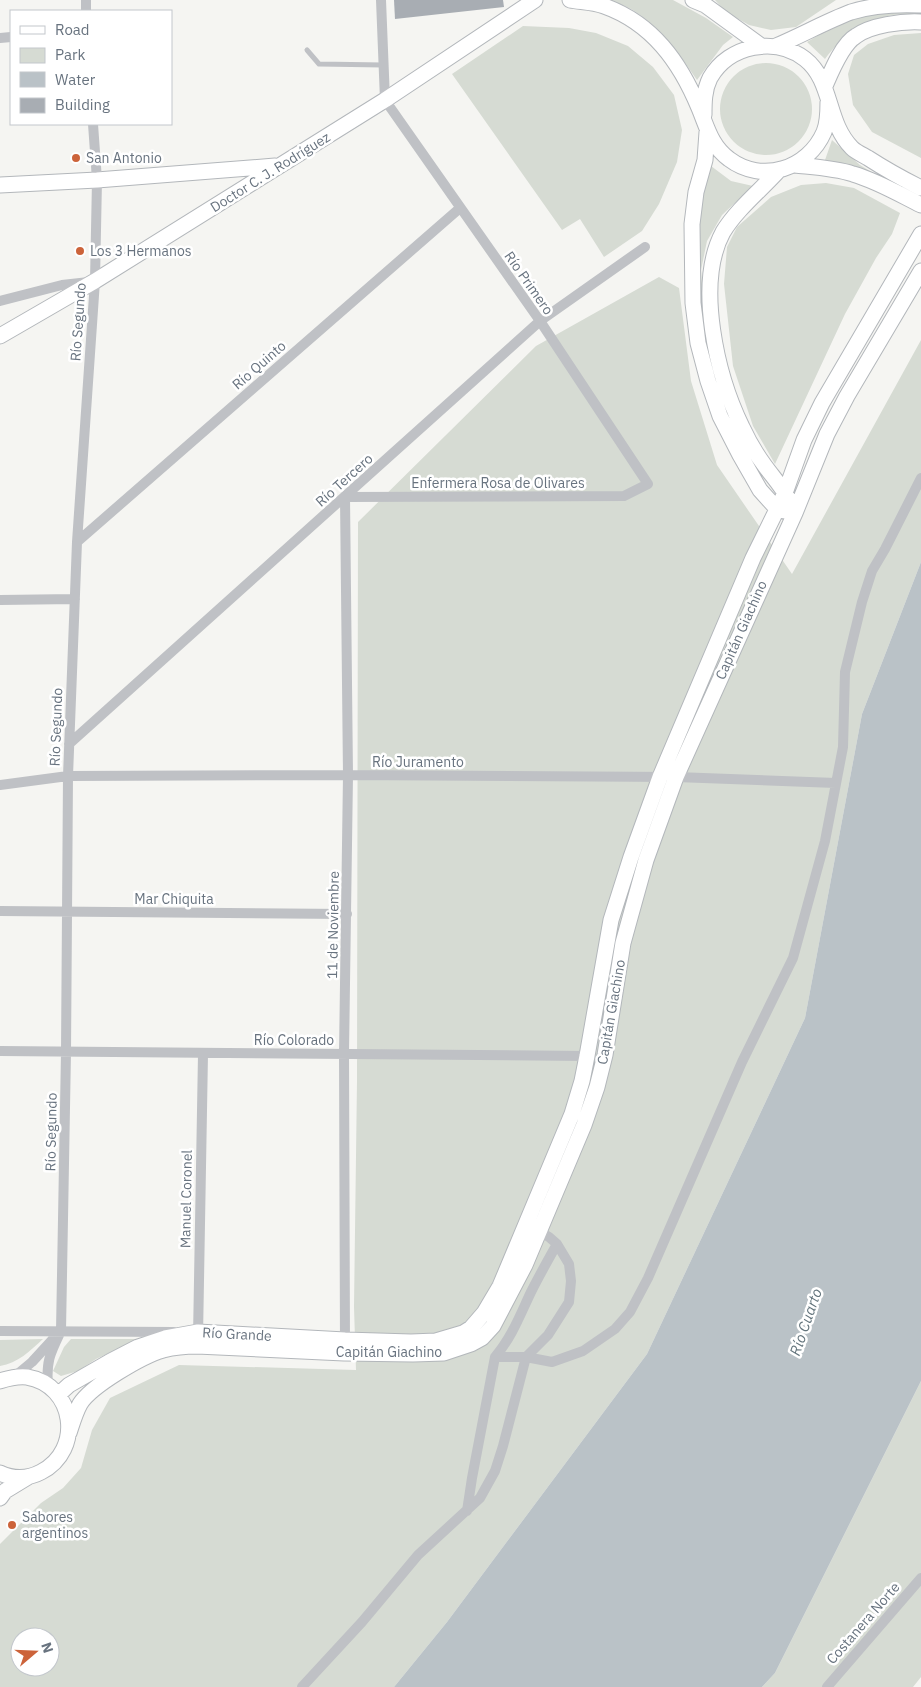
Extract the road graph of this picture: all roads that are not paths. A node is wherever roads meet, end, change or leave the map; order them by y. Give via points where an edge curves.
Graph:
1 (381, 0) edge
2 (535, 0) edge
3 (570, 0) edge
4 (700, 2) edge
5 (921, 5) edge
6 (921, 22) edge
7 (760, 46) junction
8 (776, 46) junction
9 (307, 50) dead end
10 (384, 65) junction
11 (825, 86) junction
12 (385, 100) junction
13 (828, 102) junction
14 (93, 125) edge
15 (706, 126) junction
16 (795, 165) junction
17 (279, 166) junction
18 (779, 170) junction
19 (885, 178) junction
20 (97, 180) junction
21 (0, 185) edge
22 (921, 188) edge
23 (921, 205) edge
24 (460, 208) junction
25 (921, 234) edge
26 (645, 247) dead end
27 (921, 271) edge
28 (95, 281) junction
29 (0, 302) edge
30 (540, 321) junction
31 (0, 336) edge
32 (921, 478) edge
33 (648, 484) joint
34 (785, 493) junction
35 (345, 497) junction
36 (778, 510) junction
37 (795, 513) junction
38 (77, 542) junction
39 (0, 600) edge
40 (75, 600) junction
41 (69, 744) junction
42 (348, 775) junction
43 (68, 776) junction
44 (660, 777) junction
45 (676, 777) junction
46 (836, 783) junction
47 (0, 785) edge
48 (0, 911) edge
49 (66, 912) junction
50 (347, 914) junction
51 (0, 1051) edge
52 (66, 1052) junction
53 (203, 1054) junction
54 (344, 1054) junction
55 (587, 1056) junction
56 (532, 1228) junction
57 (557, 1244) junction
58 (471, 1328) joint
59 (0, 1331) edge
60 (61, 1331) junction
61 (198, 1339) junction
62 (344, 1347) junction
63 (495, 1357) junction
64 (526, 1357) junction
65 (7, 1379) edge
66 (53, 1390) junction
67 (69, 1433) junction
68 (0, 1473) edge
69 (28, 1477) junction
70 (0, 1498) edge
71 (467, 1511) junction
72 (921, 1578) edge
73 (302, 1687) edge
74 (827, 1687) edge

1 - 10 street
2 - 12 main road, Doctor C. J. Rodríguez
3 - 15 main road via 601,5 621,13 648,31 673,57 691,88
4 - 7 main road
5 - 8 main road via 906,4 852,12
6 - 11 main road via 881,26 855,36 833,66
7 - 8 main road
7 - 15 main road via 740,51 722,62 710,79 704,98
8 - 11 main road via 806,60
9 - 10 lane via 319,64
10 - 12 street
11 - 13 main road
12 - 17 main road, Doctor C. J. Rodríguez
12 - 24 street, Río Primero
13 - 16 main road via 825,131 809,155
13 - 19 main road via 839,133
14 - 20 street, Río Segundo
15 - 18 main road via 716,147 729,160 762,172
15 - 36 main road via 705,160 692,224 693,303 698,343 720,416 760,490
16 - 18 main road
16 - 19 main road
17 - 20 main road
17 - 28 main road, Doctor C. J. Rodríguez
18 - 34 main road via 724,231 716,249 709,284 713,336 721,373 741,426
19 - 22 main road
19 - 23 main road
20 - 21 main road
20 - 28 street, Río Segundo
24 - 30 street, Río Primero
24 - 38 street, Río Quinto
25 - 34 main road, Capitán Giachino via 822,403 804,440
26 - 30 street, Río Tercero
27 - 37 main road, Capitán Giachino via 827,434
28 - 29 street via 62,285
28 - 31 main road, Doctor C. J. Rodríguez
28 - 38 street, Río Segundo
30 - 33 street, Río Primero
30 - 35 street, Río Tercero
32 - 46 street via 872,571 862,602 845,672 843,747
33 - 35 street, Enfermera Rosa de Olivares via 624,496
34 - 36 main road, Capitán Giachino
34 - 37 main road
35 - 41 street, Río Tercero
35 - 42 street, 11 de Noviembre
36 - 37 main road
36 - 44 main road, Capitán Giachino via 753,558
37 - 45 main road, Capitán Giachino
38 - 40 street, Río Segundo
39 - 40 street
40 - 41 street, Río Segundo
41 - 43 street, Río Segundo
42 - 43 street, Río Juramento
42 - 44 street, Río Juramento
42 - 50 street, 11 de Noviembre
43 - 47 street, Río Juramento
43 - 49 street, Río Segundo
44 - 45 street, Río Juramento
44 - 55 main road, Capitán Giachino via 611,920
45 - 46 street, Río Juramento
45 - 56 main road, Capitán Giachino via 646,860 623,943 597,1088 584,1125
46 - 64 street via 825,841 793,958 742,1062 635,1304 615,1329 583,1351 552,1362
48 - 49 street, Mar Chiquita
49 - 50 street, Mar Chiquita
49 - 52 street, Río Segundo
50 - 54 street, 11 de Noviembre
51 - 52 street, Río Colorado
52 - 53 street, Río Colorado
52 - 60 street, Río Segundo
53 - 54 street, Río Colorado
53 - 61 street, Manuel Coronel
54 - 55 street, Río Colorado
54 - 62 street, 11 de Noviembre
55 - 56 main road, Capitán Giachino via 572,1114
56 - 57 street
56 - 58 main road, Capitán Giachino via 484,1313
56 - 62 main road, Capitán Giachino via 525,1265 493,1326 482,1338 444,1353 413,1354
57 - 63 street via 515,1328
57 - 64 street via 569,1264 569,1302 548,1335
58 - 62 main road, Río Grande via 436,1341
59 - 60 street, Río Grande
60 - 61 street, Río Grande
60 - 65 street via 32,1362
60 - 66 street via 47,1368
61 - 62 main road, Río Grande
61 - 66 main road via 165,1338 138,1347 69,1385
61 - 67 main road via 161,1351 106,1380 80,1405
63 - 64 street
63 - 71 street
64 - 71 street via 495,1471 480,1498
65 - 66 main road via 26,1377 38,1380
66 - 67 main road via 65,1406
67 - 69 main road via 58,1459 48,1468
68 - 69 main road
69 - 70 main road via 5,1491
71 - 73 street via 418,1555
72 - 74 street, Costanera Norte

